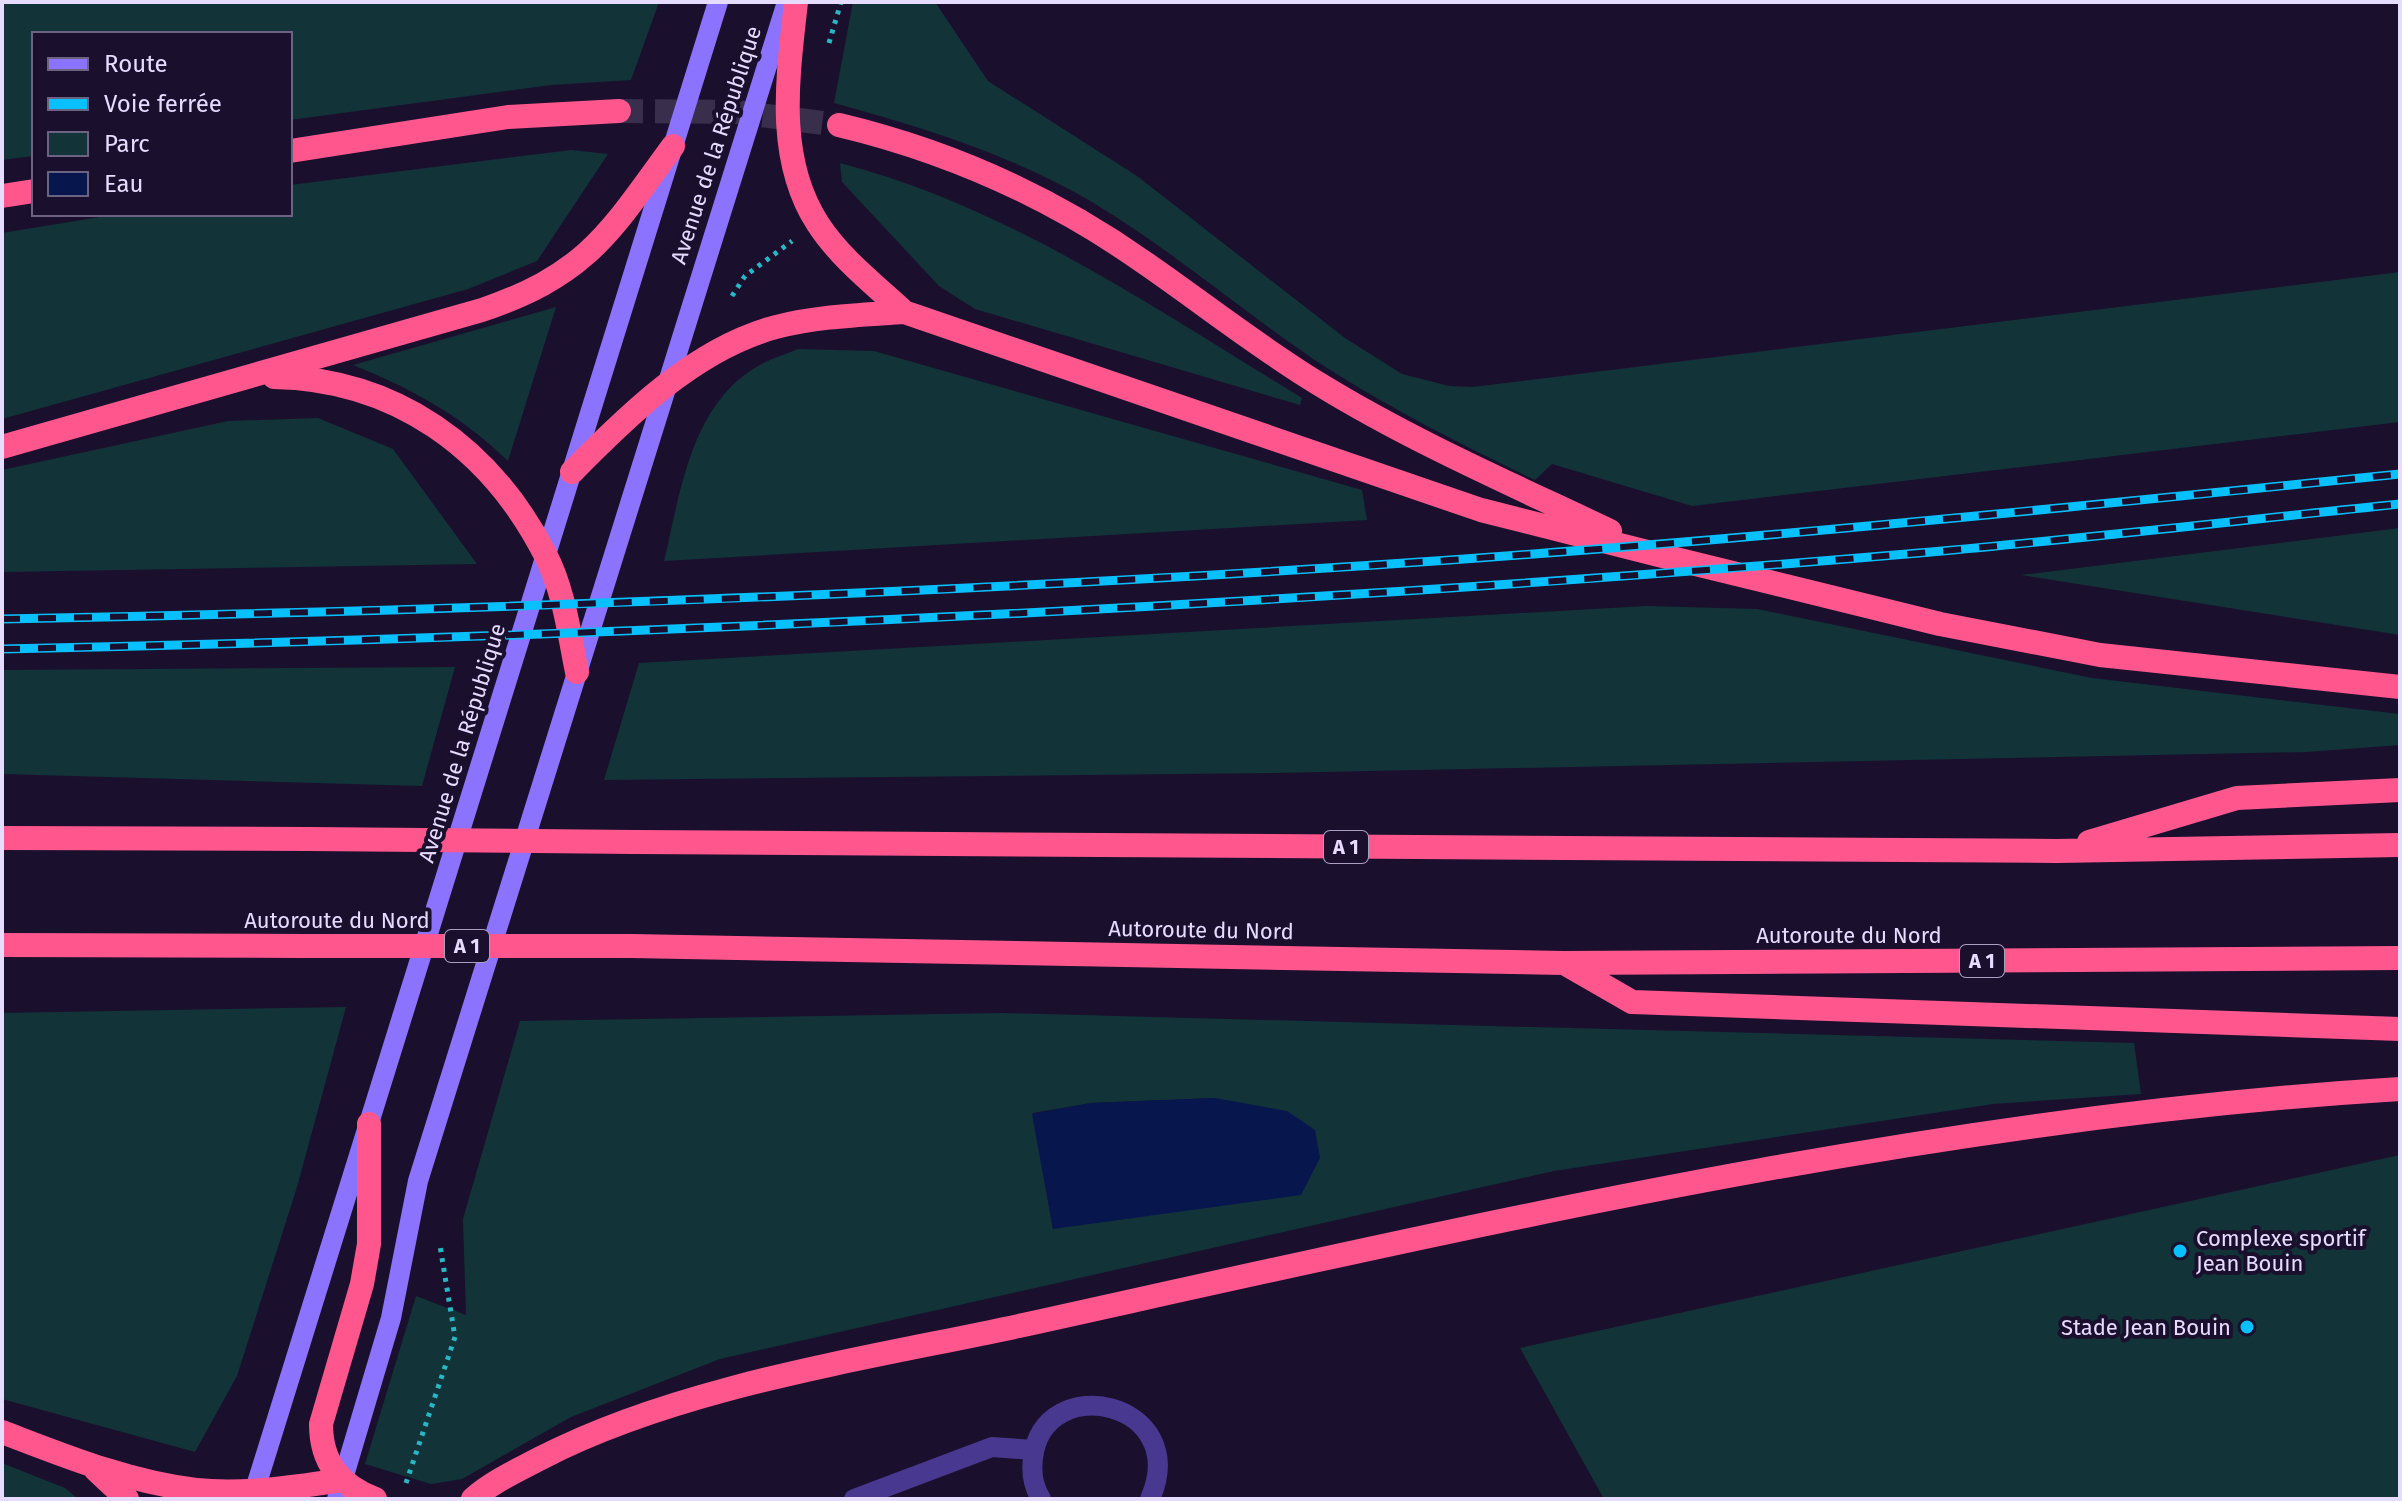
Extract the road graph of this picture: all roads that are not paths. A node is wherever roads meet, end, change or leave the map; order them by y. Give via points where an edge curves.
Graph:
1 (718, 2) edge
2 (787, 2) edge
3 (796, 2) edge
4 (619, 111) tunnel mouth
5 (839, 125) tunnel mouth
6 (673, 146) junction
7 (292, 151) edge
8 (32, 191) edge
9 (2, 196) edge
10 (904, 312) junction
11 (252, 377) junction
12 (664, 389) junction
13 (2, 447) edge
14 (572, 472) junction
15 (546, 555) junction
16 (1659, 555) junction
17 (577, 672) junction
18 (2400, 687) edge
19 (2400, 790) edge
20 (2, 838) edge
21 (2400, 845) edge
22 (2057, 851) junction
23 (2, 945) edge
24 (2400, 958) edge
25 (1564, 963) junction
26 (2400, 1029) edge
27 (2400, 1089) edge
28 (369, 1124) junction
29 (2, 1432) edge
30 (1034, 1450) junction
31 (95, 1468) junction
32 (340, 1490) edge
33 (254, 1494) edge
34 (471, 1497) edge
35 (127, 1499) edge
36 (375, 1499) edge
37 (854, 1499) edge
38 (1041, 1499) edge
39 (1150, 1499) edge

1 - 6 main road, Avenue de la République
2 - 12 main road, Avenue de la République
3 - 10 highway via 787,79 797,180 819,226
4 - 7 highway via 508,117
5 - 16 highway via 907,141 1067,215 1143,261 1319,384 1492,477
6 - 11 highway via 594,248 545,285 482,310
6 - 14 main road, Avenue de la République
8 - 9 highway
10 - 12 highway via 773,327 707,358
10 - 16 highway via 1481,510
11 - 13 highway
11 - 15 highway via 340,383 422,416 506,494
12 - 14 highway
12 - 17 main road, Avenue de la République
14 - 15 main road, Avenue de la République
15 - 17 highway via 561,594
15 - 28 main road, Avenue de la République
16 - 18 highway via 1940,624 2100,655
17 - 32 main road, Avenue de la République via 418,1181 391,1318
19 - 22 highway via 2237,798
20 - 22 highway, A 1, bridge
21 - 22 highway, A 1
23 - 25 highway, Autoroute du Nord / A 1, bridge via 631,946
24 - 25 highway, Autoroute du Nord / A 1
25 - 26 highway via 1632,1002
27 - 34 highway via 2276,1097 1888,1148 1449,1231 721,1392 589,1433
28 - 32 highway via 369,1244 321,1424 321,1446
28 - 33 main road, Avenue de la République
29 - 31 highway
30 - 37 lane via 992,1447
30 - 38 lane via 1032,1471
30 - 39 lane via 1042,1432 1064,1413 1093,1404 1113,1407 1145,1428 1155,1446 1158,1465
31 - 33 highway via 193,1490
31 - 35 highway
32 - 33 highway
32 - 36 highway

